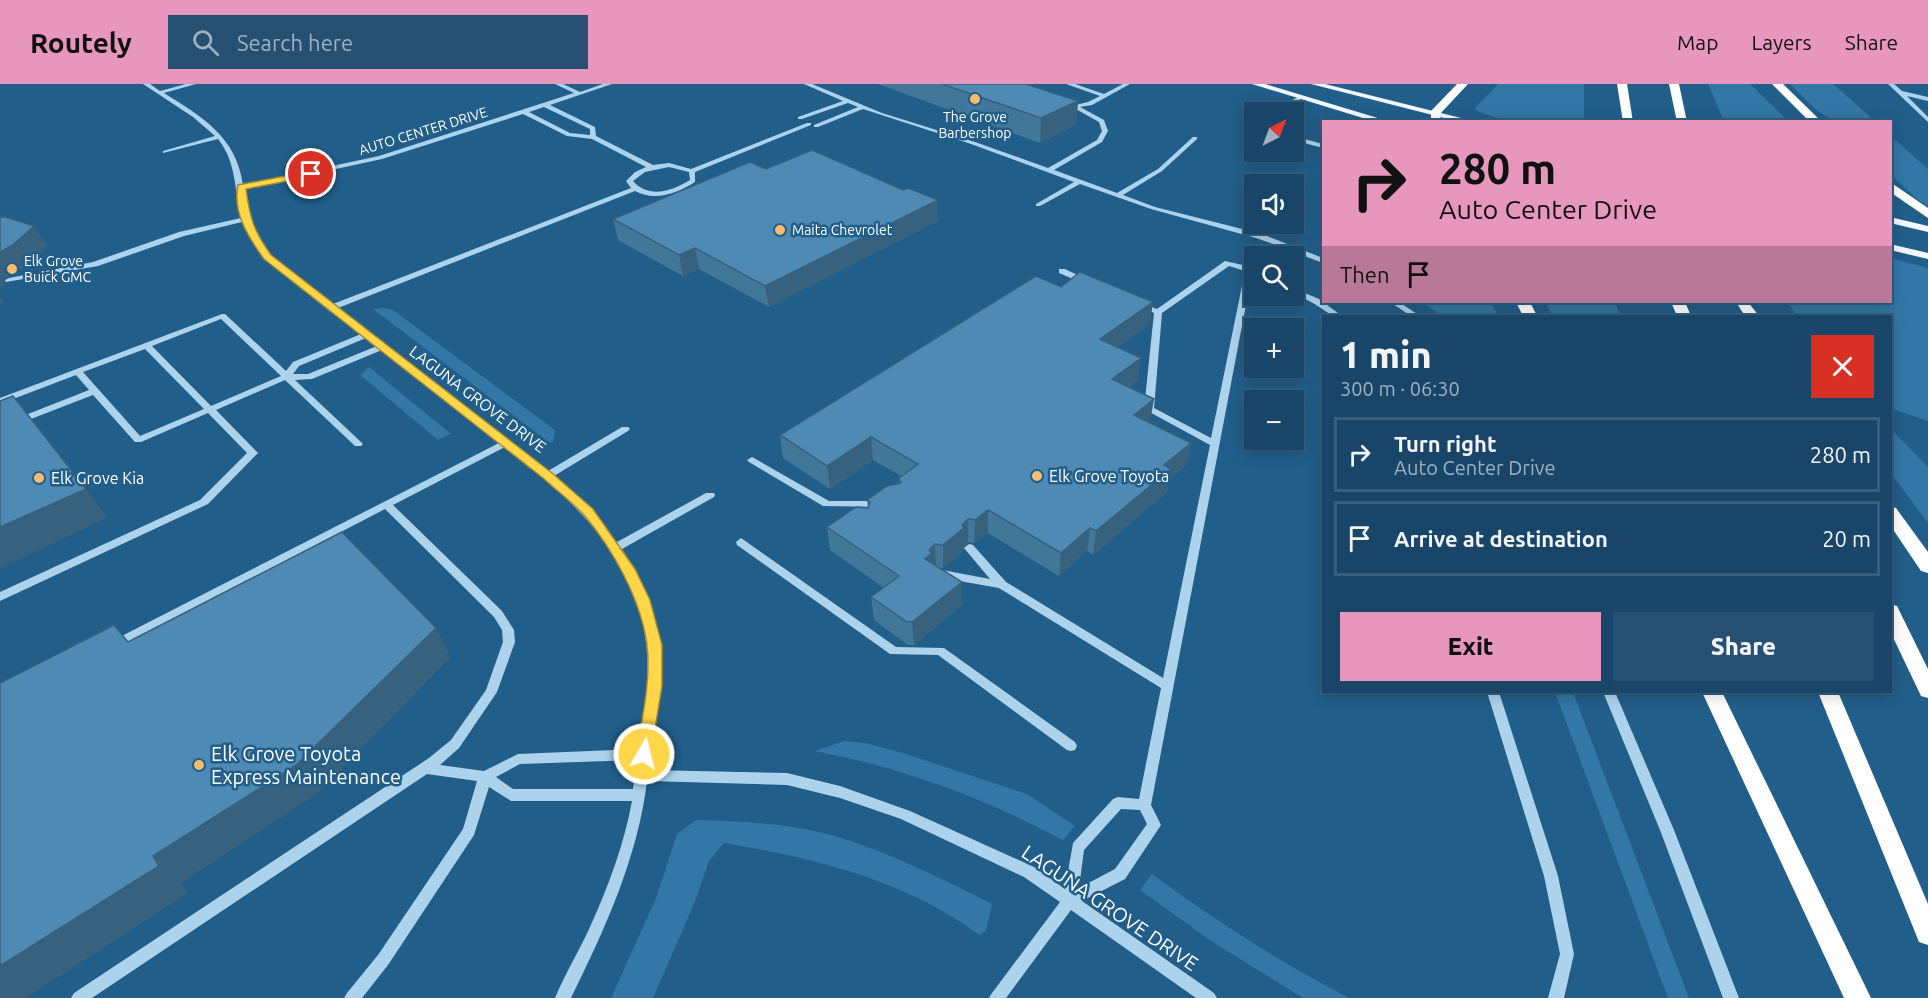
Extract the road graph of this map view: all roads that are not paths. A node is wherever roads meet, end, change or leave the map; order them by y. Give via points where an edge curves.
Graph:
1 (146, 84) edge
2 (193, 84) edge
3 (558, 84) edge
4 (609, 84) edge
5 (807, 84) edge
6 (1069, 84) edge
7 (1127, 84) edge
8 (1256, 84) edge
9 (1315, 84) edge
10 (1463, 84) edge
11 (1622, 84) edge
12 (1674, 84) edge
13 (1777, 84) edge
14 (1891, 84) edge
15 (596, 86) edge
16 (159, 93) junction
17 (1900, 93) junction
18 (579, 94) junction
19 (1105, 96) junction
20 (1302, 97) junction
21 (1928, 99) edge
22 (848, 101) junction
23 (1292, 102) edge
24 (1056, 104) edge
25 (545, 105) junction
26 (863, 107) junction
27 (1077, 108) junction
28 (524, 112) junction
29 (1435, 117) edge
30 (800, 118) dead end
31 (1373, 120) edge
32 (1458, 120) edge
33 (1628, 120) edge
34 (1682, 120) edge
35 (1815, 120) edge
36 (1928, 120) edge
37 (218, 137) junction
38 (593, 137) junction
39 (1195, 138) dead end
40 (1304, 141) edge
41 (1322, 146) edge
42 (165, 152) dead end
43 (651, 167) junction
44 (1049, 170) junction
45 (692, 171) junction
46 (1080, 182) junction
47 (241, 187) junction
48 (1892, 187) edge
49 (634, 189) junction
50 (1118, 195) junction
51 (1038, 205) dead end
52 (1928, 214) edge
53 (245, 219) junction
54 (1892, 220) edge
55 (1928, 229) edge
56 (1283, 244) junction
57 (1280, 246) edge
58 (1892, 247) edge
59 (1928, 256) edge
60 (1322, 261) edge
61 (1244, 267) edge
62 (1062, 271) dead end
63 (9, 280) dead end
64 (1092, 284) edge
65 (1304, 295) edge
66 (1130, 300) edge
67 (1396, 303) edge
68 (1244, 306) edge
69 (331, 308) junction
70 (1158, 312) junction
71 (1337, 315) edge
72 (1414, 315) edge
73 (365, 334) junction
74 (146, 345) junction
75 (380, 348) junction
76 (77, 371) junction
77 (286, 377) junction
78 (95, 391) junction
79 (0, 401) edge
80 (209, 410) junction
81 (0, 428) edge
82 (625, 429) dead end
83 (506, 443) junction
84 (358, 444) dead end
85 (1215, 444) junction
86 (752, 460) dead end
87 (548, 476) junction
88 (710, 495) dead end
89 (827, 504) junction
90 (896, 504) edge
91 (387, 505) junction
92 (846, 515) edge
93 (1892, 515) edge
94 (741, 542) dead end
95 (615, 548) junction
96 (969, 548) dead end
97 (1928, 566) edge
98 (937, 573) edge
99 (1002, 585) junction
100 (0, 597) edge
101 (1892, 615) edge
102 (105, 650) edge
103 (1167, 686) junction
104 (1928, 690) edge
105 (1493, 693) edge
106 (1609, 693) edge
107 (1712, 693) edge
108 (1828, 693) edge
109 (1071, 746) dead end
110 (644, 754) junction
111 (425, 768) junction
112 (643, 775) junction
113 (485, 777) junction
114 (639, 795) junction
115 (1144, 805) junction
116 (1070, 900) junction
117 (1928, 933) edge
118 (79, 998) edge
119 (352, 998) edge
120 (563, 998) edge
121 (997, 998) edge
122 (1209, 998) edge
123 (1556, 998) edge
124 (1731, 998) edge
125 (1858, 998) edge

1 - 16 street
2 - 16 street
3 - 18 street
4 - 15 street, AUTO CENTER DRIVE
5 - 22 street
6 - 19 street
7 - 19 street
8 - 20 main road
9 - 29 main road
10 - 29 highway
11 - 33 highway
12 - 34 highway
13 - 35 highway
14 - 17 street
15 - 18 street, AUTO CENTER DRIVE
16 - 37 street
17 - 21 street
17 - 36 street
18 - 25 street, AUTO CENTER DRIVE
19 - 27 street
20 - 23 street
20 - 31 main road
22 - 26 street
22 - 30 street
24 - 27 street
25 - 28 street, AUTO CENTER DRIVE
25 - 38 street via 593,128
26 - 44 street
26 - 45 street
27 - 44 street via 1102,121 1106,131 1100,141
28 - 38 street via 569,135
28 - 47 street, AUTO CENTER DRIVE via 380,158
29 - 32 main road
37 - 42 street
37 - 47 street, LAGUNA GROVE DRIVE via 233,157
38 - 43 street
39 - 50 street via 1160,170
40 - 41 street
43 - 45 street via 669,165
43 - 49 street via 629,181
44 - 46 street
45 - 49 street via 693,181 682,189 647,193
46 - 50 street
46 - 51 street
47 - 53 street, LAGUNA GROVE DRIVE
48 - 52 highway
49 - 69 street
50 - 56 street
53 - 63 street via 182,234 95,264
53 - 69 street, LAGUNA GROVE DRIVE via 268,257
54 - 55 main road
56 - 57 street
56 - 60 street
58 - 59 main road
61 - 70 street via 1228,263
62 - 64 street
65 - 71 street
66 - 70 street
67 - 72 street
68 - 85 street
69 - 73 street, LAGUNA GROVE DRIVE
70 - 85 street via 1149,409
73 - 75 street, LAGUNA GROVE DRIVE
73 - 77 street via 296,364
74 - 76 street
74 - 77 street via 222,316
74 - 80 street
75 - 77 street via 309,377
75 - 83 street, LAGUNA GROVE DRIVE
76 - 78 street
76 - 79 street
77 - 80 street
77 - 84 street
78 - 80 street via 138,440
78 - 81 street
80 - 100 street via 253,453 204,502
82 - 87 street
83 - 87 street, LAGUNA GROVE DRIVE
83 - 91 street
85 - 103 street
86 - 89 street
87 - 95 street, LAGUNA GROVE DRIVE via 588,512
88 - 95 street
89 - 90 street
89 - 92 street
91 - 102 street
91 - 111 street via 498,614 508,630 509,642 491,692 455,744
93 - 97 highway
94 - 109 street via 894,651 940,651
95 - 110 street, LAGUNA GROVE DRIVE via 643,600 654,645 655,686
96 - 99 street
98 - 99 street
99 - 103 street
101 - 104 highway
103 - 115 street
105 - 123 street via 1551,876 1567,954
106 - 124 street
107 - 125 highway
108 - 117 highway
110 - 112 street, LAGUNA GROVE DRIVE
110 - 113 street via 518,759
111 - 113 street
111 - 118 street
112 - 114 street, LAGUNA GROVE DRIVE
112 - 116 street, LAGUNA GROVE DRIVE via 787,779 840,792 905,815 1029,872
113 - 114 street via 511,795
113 - 119 street via 469,831 383,960
114 - 120 street, LAGUNA GROVE DRIVE via 620,871 596,933
115 - 116 street via 1154,825 1120,874
115 - 116 street via 1118,803 1078,847
116 - 121 street
116 - 122 street, LAGUNA GROVE DRIVE

